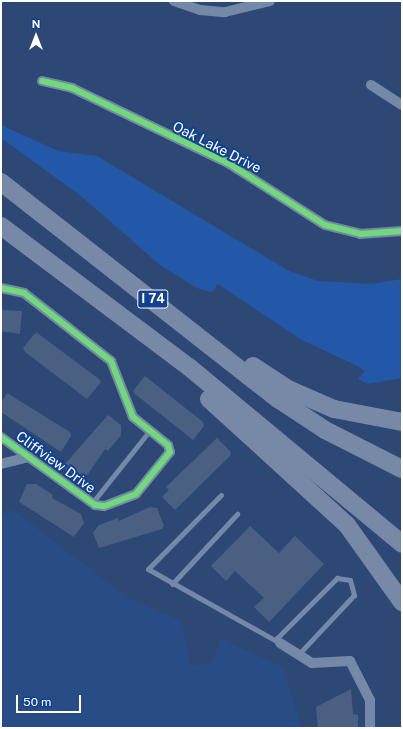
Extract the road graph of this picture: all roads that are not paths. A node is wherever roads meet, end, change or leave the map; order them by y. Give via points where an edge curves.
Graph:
1 (174, 1) edge
2 (270, 1) edge
3 (42, 81) dead end
4 (372, 85) dead end
5 (402, 104) edge
6 (1, 182) edge
7 (1, 226) edge
8 (402, 231) edge
9 (125, 275) junction
10 (1, 288) edge
11 (140, 333) junction
12 (402, 422) edge
13 (150, 430) junction
14 (1, 437) edge
15 (30, 457) junction
16 (1, 464) edge
17 (402, 469) edge
18 (221, 495) dead end
19 (92, 503) junction
20 (237, 514) dead end
21 (402, 544) edge
22 (385, 575) junction
23 (172, 584) junction
24 (402, 602) edge
25 (402, 610) edge
26 (277, 642) junction
27 (296, 656) junction
28 (370, 728) edge

1 - 2 street via 200,10 225,12
3 - 8 street, Oak Lake Drive via 72,88 228,164 325,225 360,234
4 - 5 street
6 - 9 highway, I 74
7 - 11 highway, I 74
9 - 12 highway via 288,389 334,409
9 - 17 highway, I 74 via 278,399 325,430
10 - 13 street via 24,293 111,361 130,413
11 - 21 highway, I 74 via 189,367
11 - 22 highway via 335,513
13 - 19 lane
13 - 19 street, Cliffview Drive via 168,445 170,452 136,494 104,506
14 - 15 street, Cliffview Drive
15 - 16 street, Cliffview Drive
15 - 19 street, Cliffview Drive
18 - 23 lane via 148,569
20 - 23 lane
22 - 24 highway
22 - 25 highway
23 - 26 lane
26 - 27 street
26 - 27 lane via 337,578 350,580 354,595
27 - 28 street via 312,663 350,660 370,700

